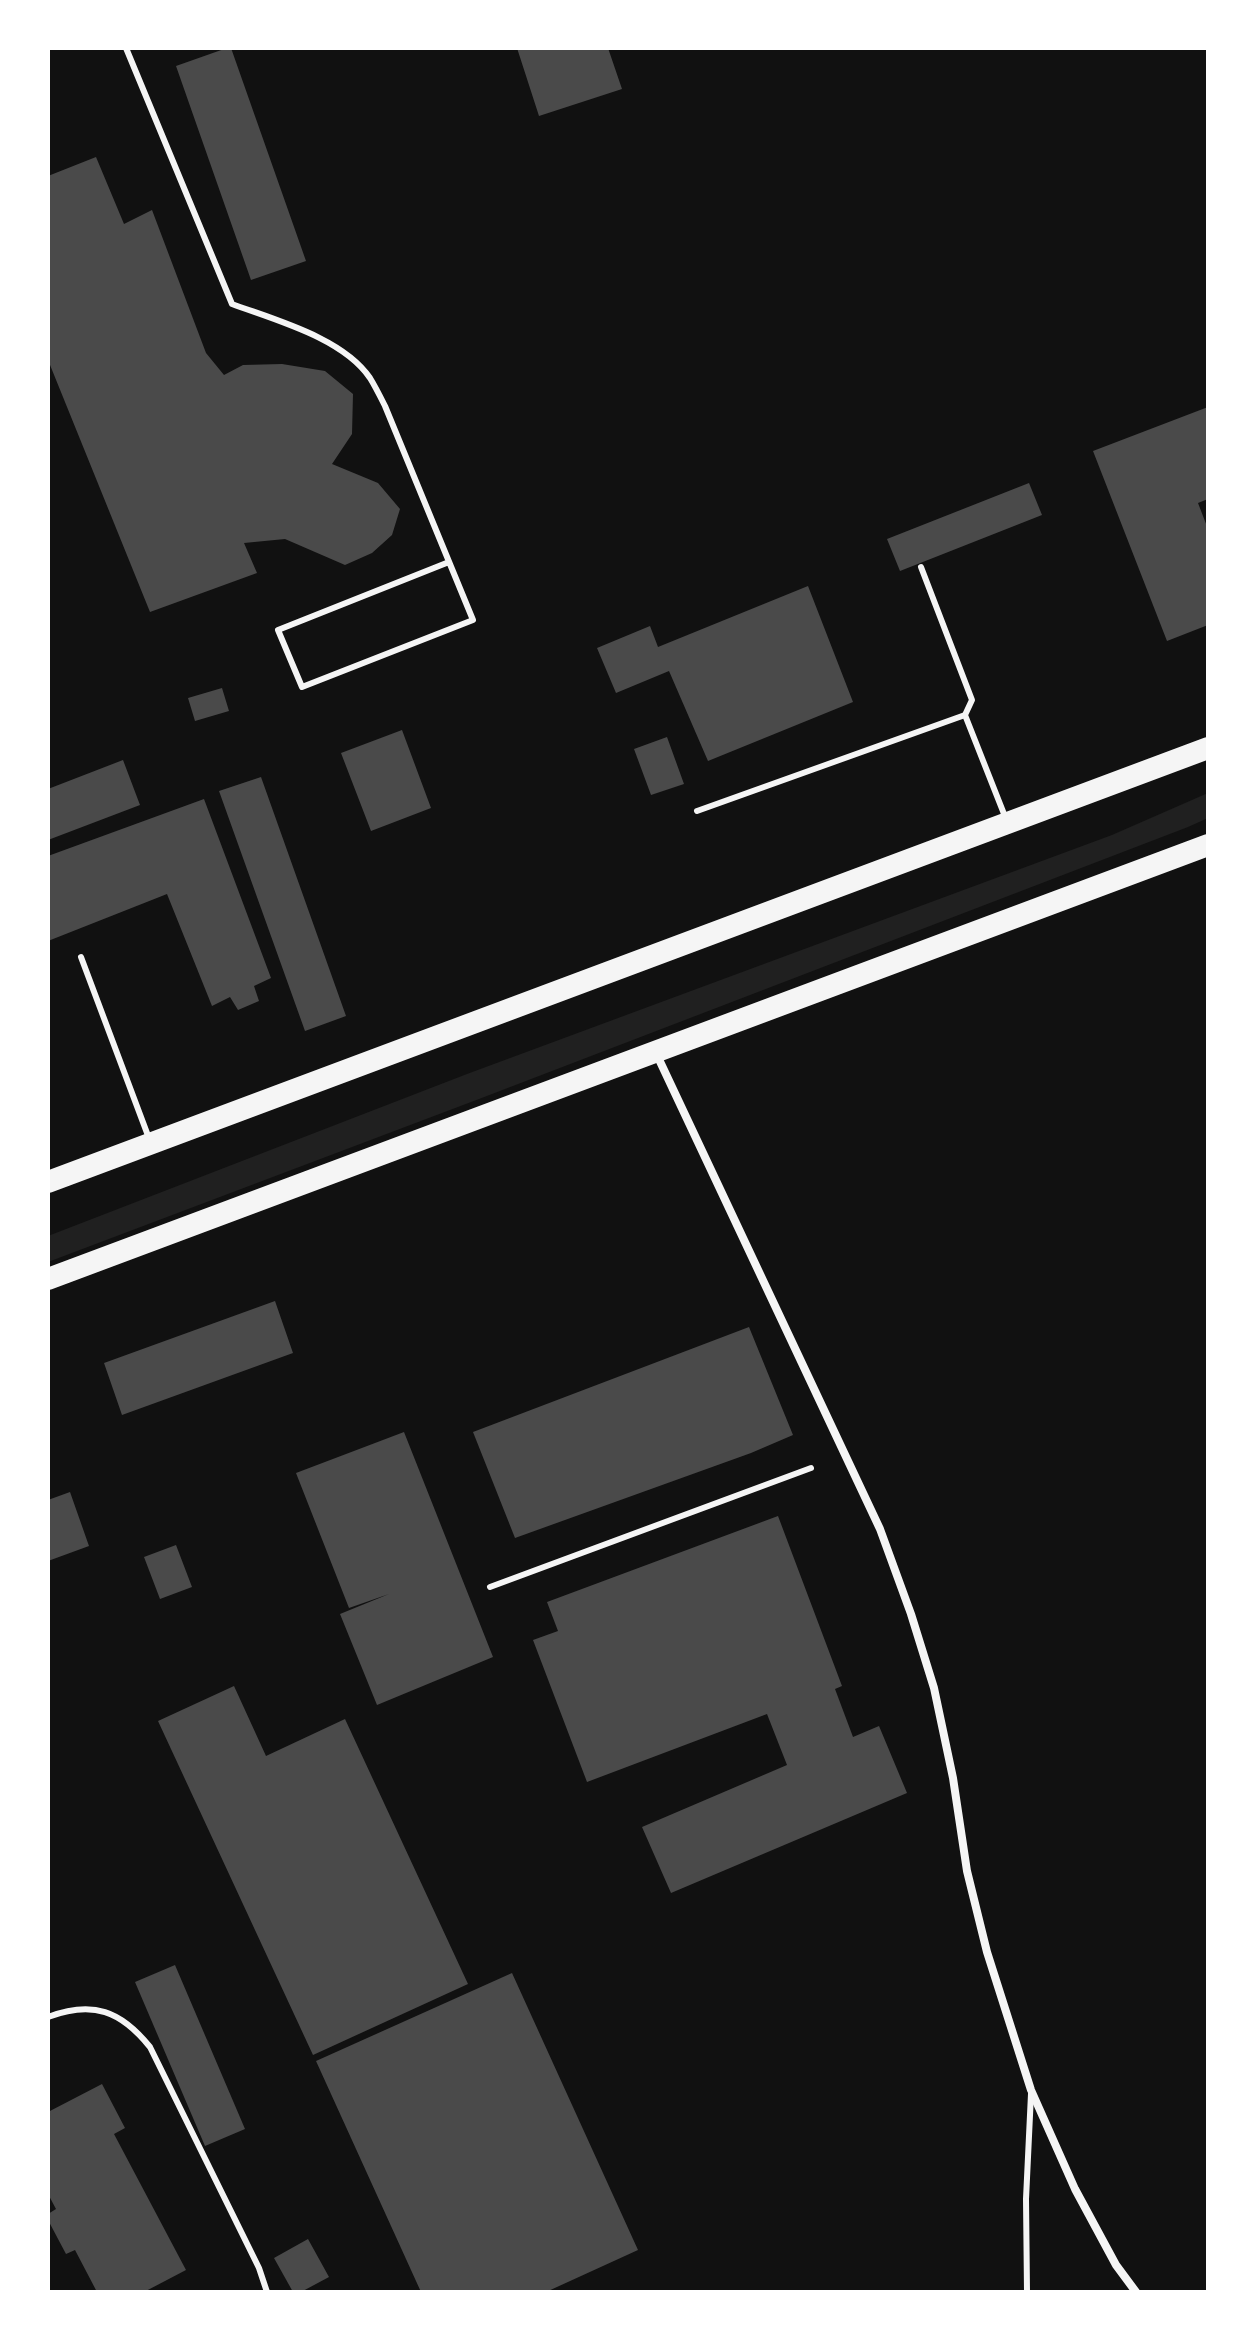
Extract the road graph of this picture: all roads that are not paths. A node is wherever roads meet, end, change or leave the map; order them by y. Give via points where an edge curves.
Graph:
1 (126, 48) edge
2 (449, 562) junction
3 (921, 567) dead end
4 (965, 715) junction
5 (1208, 748) edge
6 (697, 811) dead end
7 (1008, 823) junction
8 (1208, 845) edge
9 (81, 957) dead end
10 (656, 1052) junction
11 (151, 1144) junction
12 (48, 1182) edge
13 (48, 1279) edge
14 (811, 1468) dead end
15 (490, 1587) dead end
16 (48, 2017) edge
17 (1031, 2090) junction
18 (267, 2292) edge
19 (1027, 2292) edge
20 (1136, 2292) edge

1 - 2 lane via 232,304 309,333 346,354 368,376
2 - 2 lane via 473,620 302,687 278,630
3 - 4 lane via 972,700
4 - 6 lane
4 - 7 lane
5 - 7 highway
7 - 11 highway
8 - 10 highway
9 - 11 lane
10 - 13 highway
10 - 17 street via 880,1529 911,1614 934,1688 970,1885
11 - 12 highway
14 - 15 lane
16 - 18 lane via 68,2011 108,2013 126,2020 150,2047
17 - 19 lane
17 - 20 street via 1075,2189

